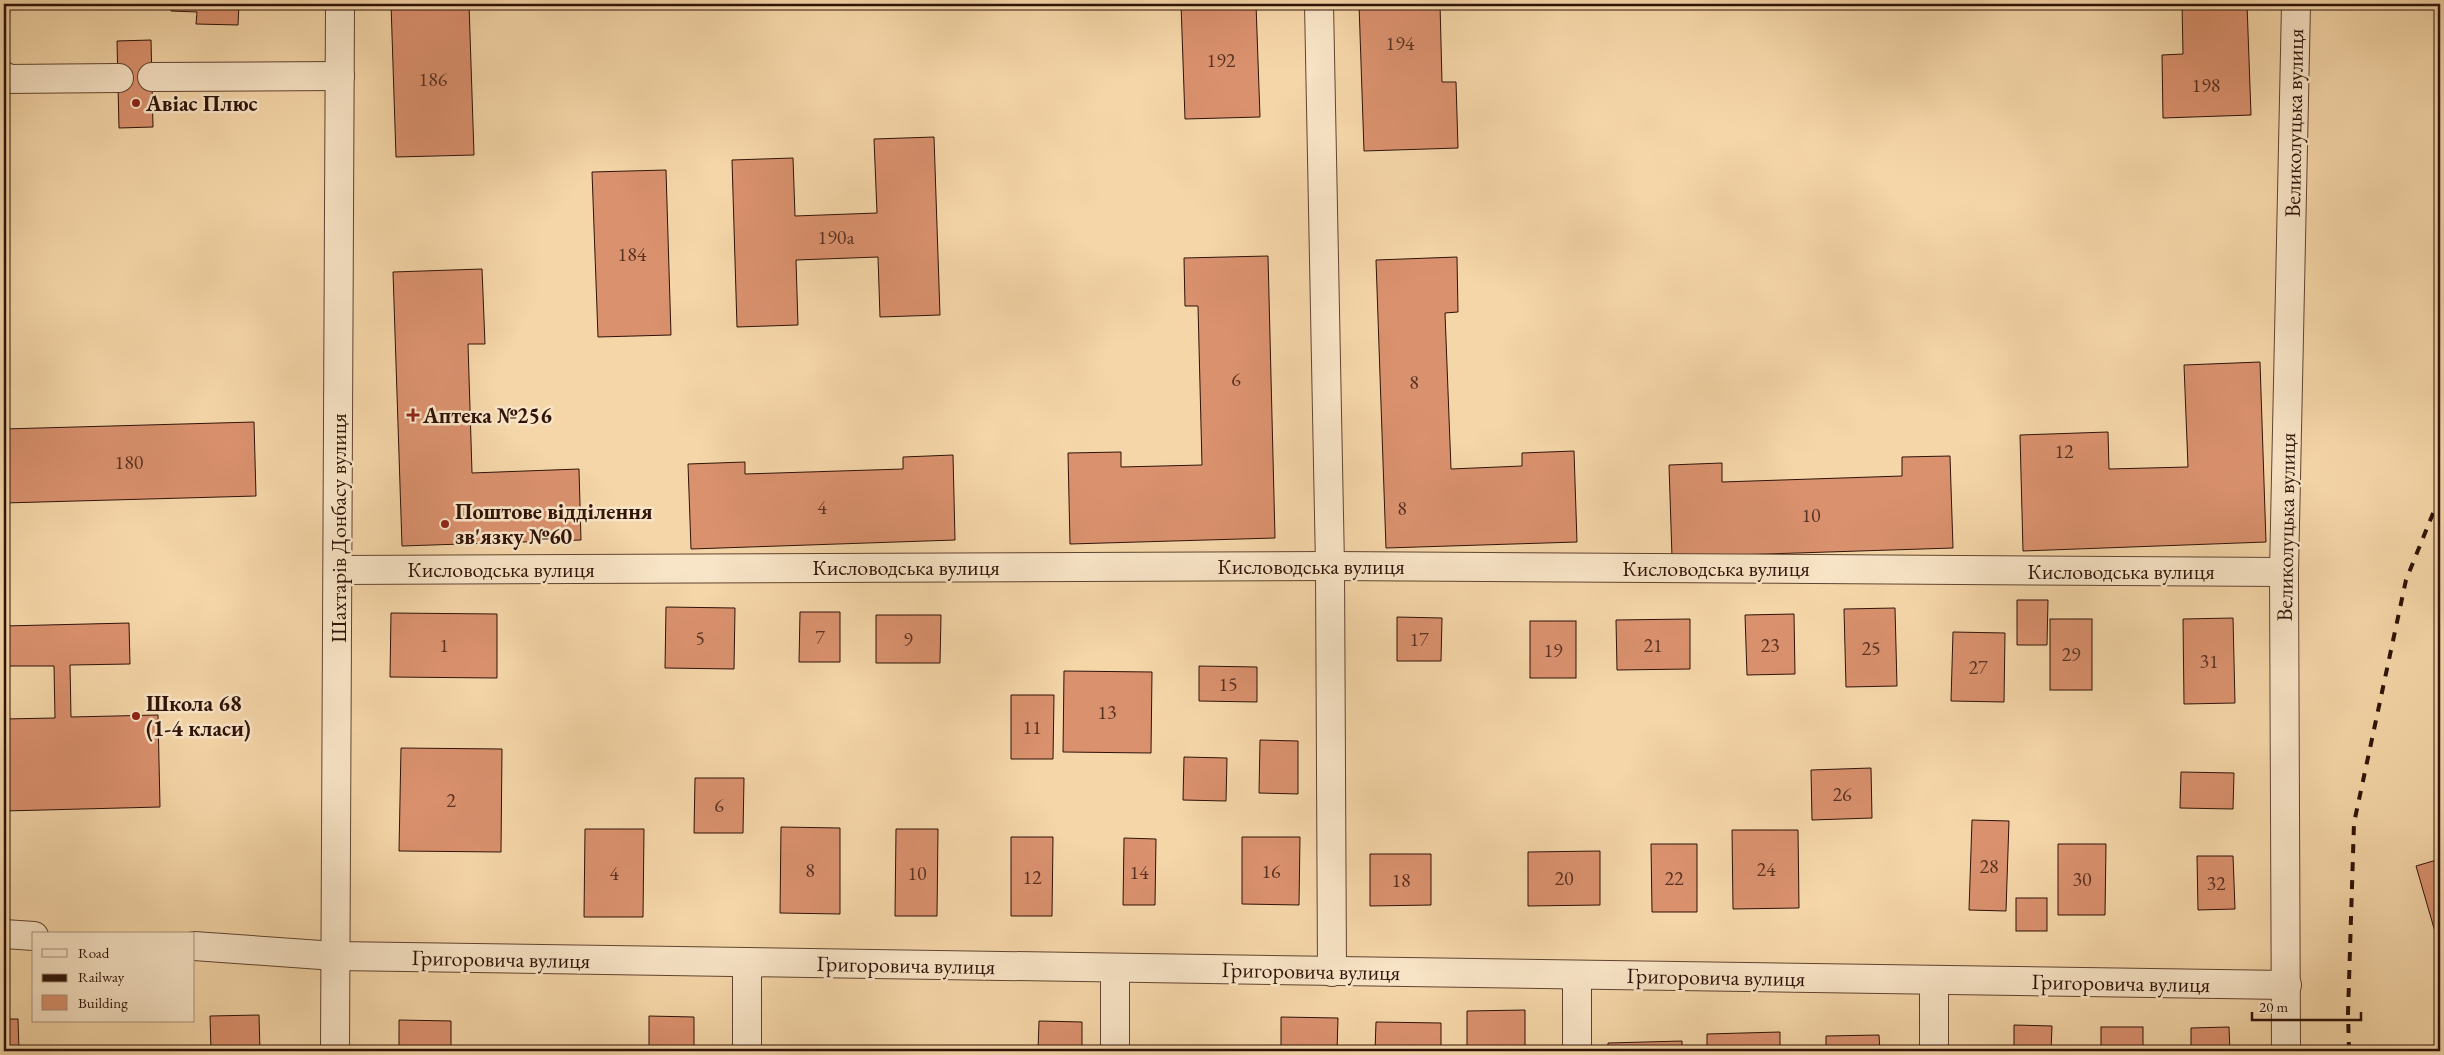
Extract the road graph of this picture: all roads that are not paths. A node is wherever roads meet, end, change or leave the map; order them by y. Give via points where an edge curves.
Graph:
1 (340, 4) edge
2 (1319, 4) edge
3 (2296, 4) edge
4 (4, 76) edge
5 (340, 76) junction
6 (152, 77) dead end
7 (119, 78) dead end
8 (1330, 566) junction
9 (338, 570) junction
10 (2284, 572) junction
11 (4, 934) edge
12 (32, 936) edge
13 (195, 946) edge
14 (336, 956) junction
15 (747, 963) junction
16 (1115, 968) junction
17 (1332, 972) junction
18 (1577, 975) junction
19 (1934, 980) junction
20 (2287, 985) junction
21 (335, 1051) edge
22 (747, 1051) edge
23 (1115, 1051) edge
24 (1577, 1051) edge
25 (1934, 1051) edge
26 (2286, 1051) edge

1 - 5 street, Шахтарів Донбасу вулиця
2 - 8 street
3 - 10 street, Великолуцька вулиця
4 - 7 street via 5,79
5 - 6 street
5 - 9 street, Шахтарів Донбасу вулиця
8 - 9 street, Кисловодська вулиця
8 - 10 street, Кисловодська вулиця
8 - 17 street
9 - 14 street, Шахтарів Донбасу вулиця
10 - 20 street, Великолуцька вулиця
11 - 12 street
13 - 14 street, Григоровича вулиця
14 - 15 street, Григоровича вулиця
14 - 21 street, Шахтарів Донбасу вулиця
15 - 16 street, Григоровича вулиця
15 - 22 street
16 - 17 street, Григоровича вулиця
16 - 23 street
17 - 18 street, Григоровича вулиця
18 - 19 street, Григоровича вулиця
18 - 24 street
19 - 20 street, Григоровича вулиця
19 - 25 street
20 - 26 street, Великолуцька вулиця

